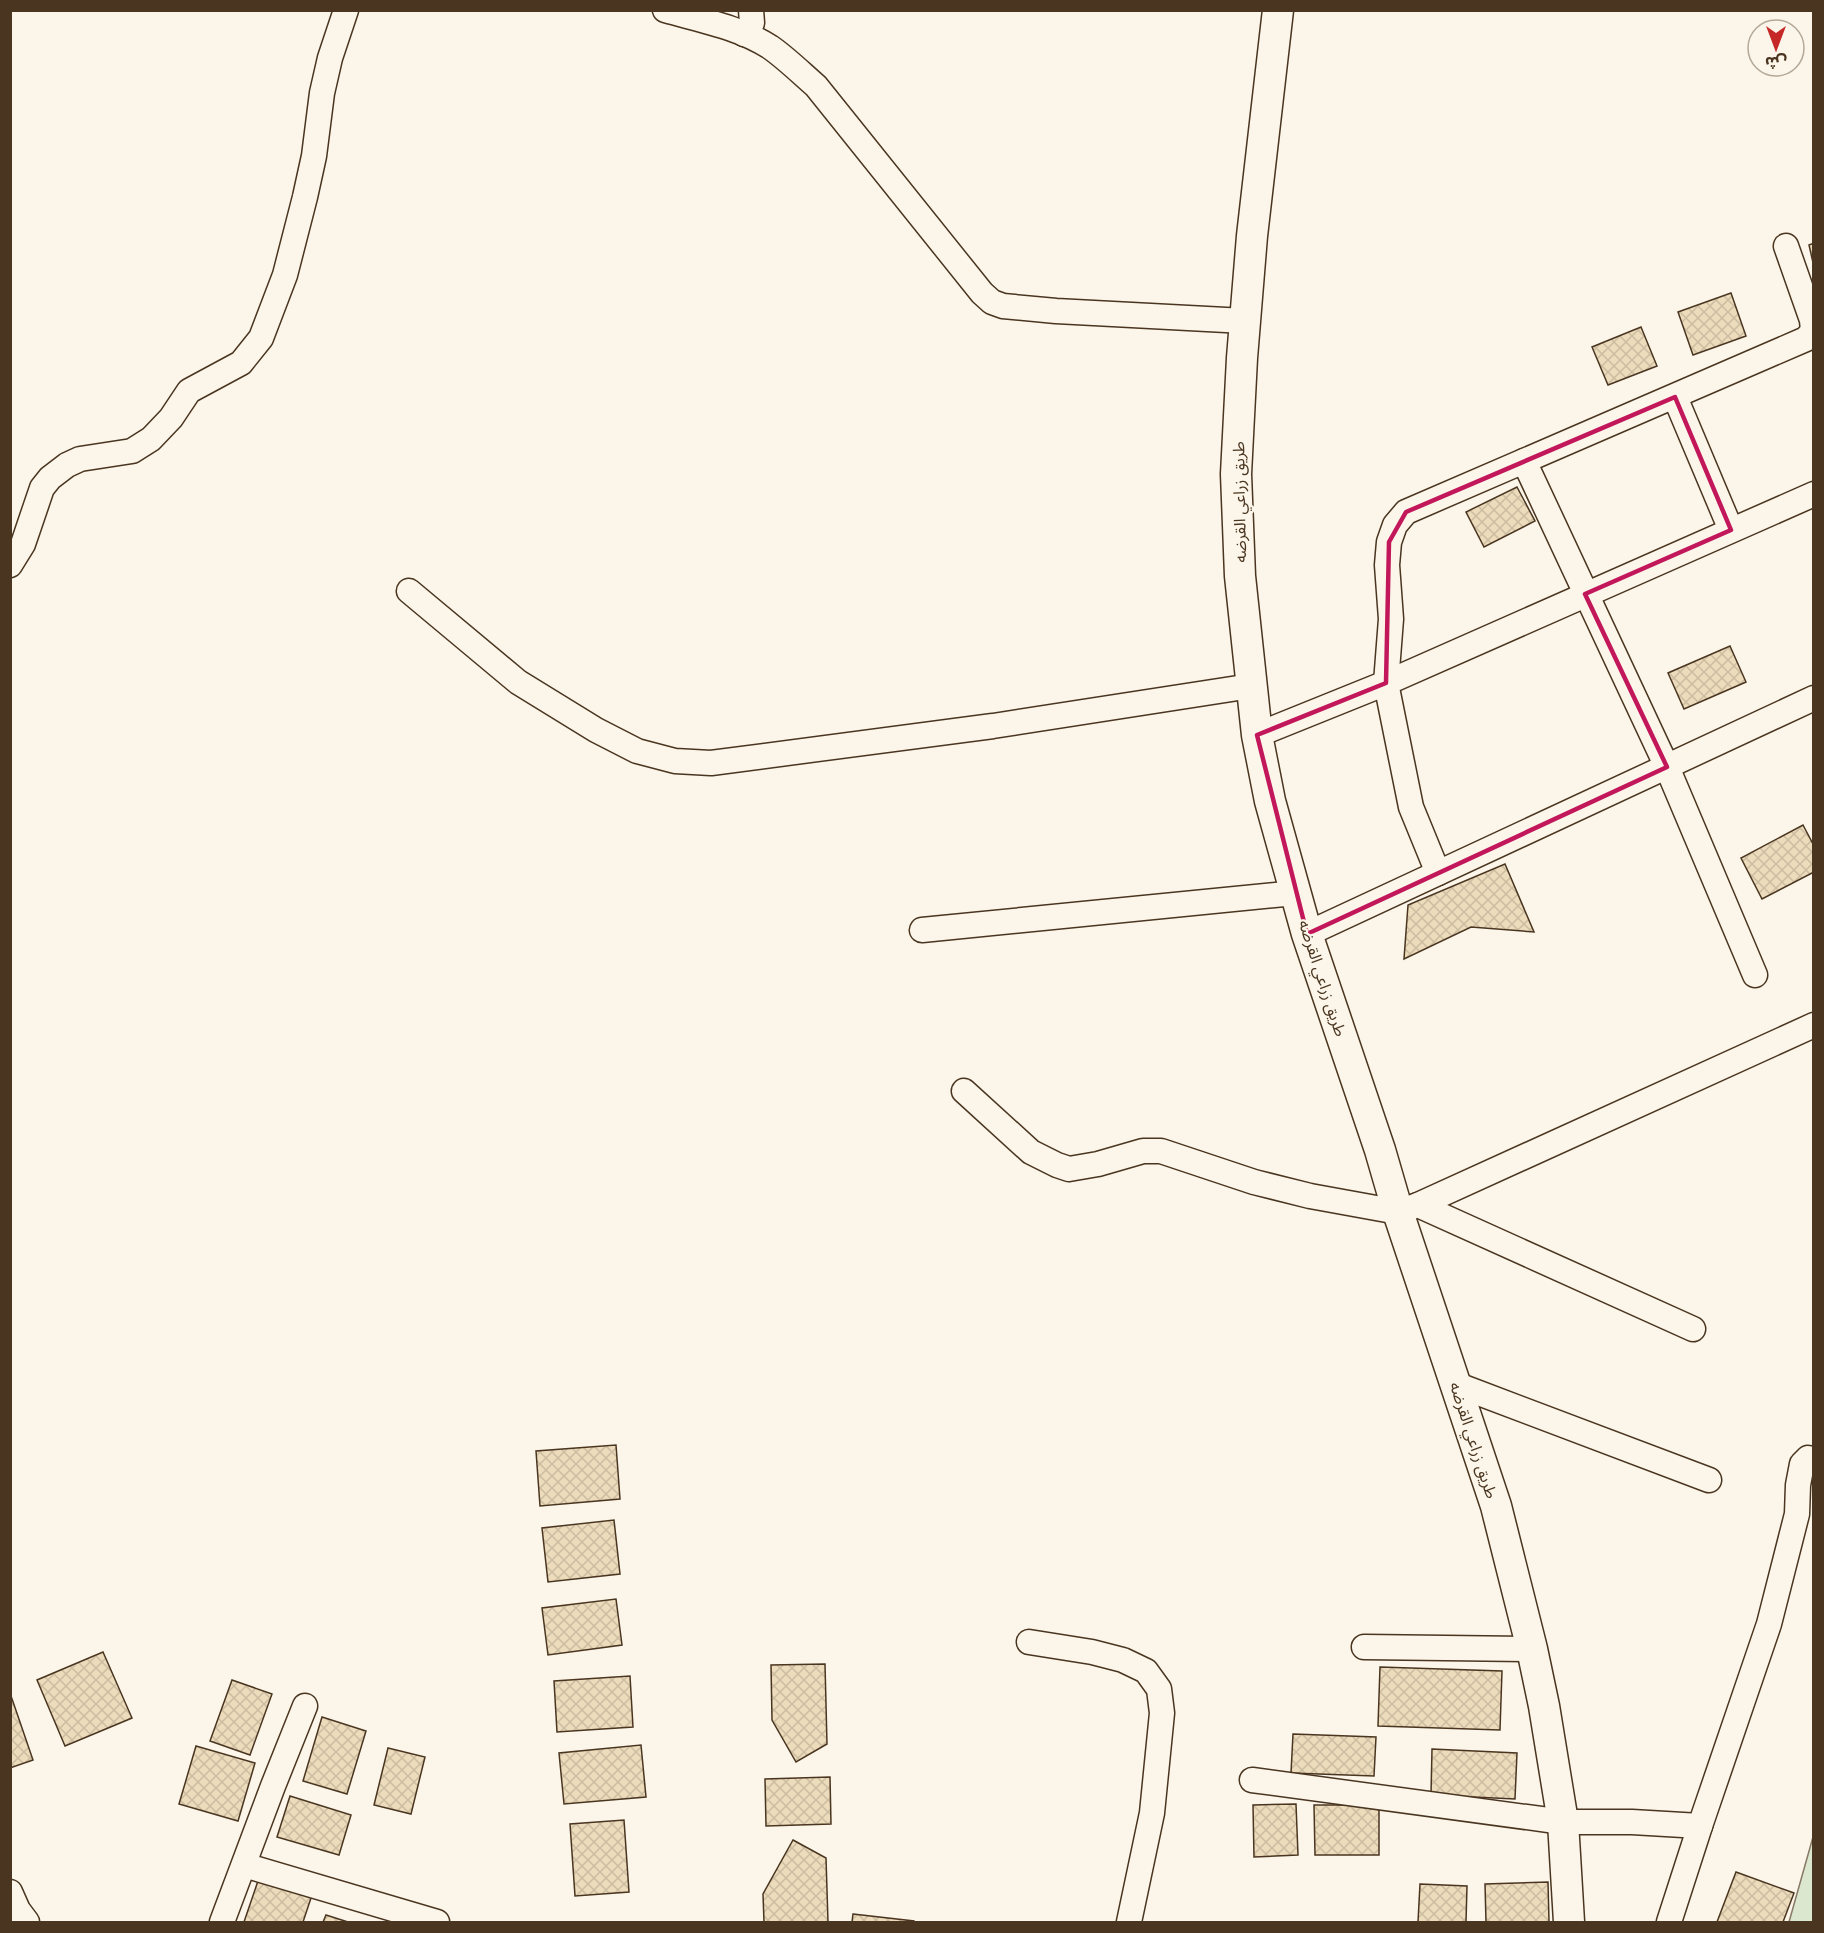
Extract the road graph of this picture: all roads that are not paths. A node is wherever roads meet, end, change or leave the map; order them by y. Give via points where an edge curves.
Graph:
1 (346, 10) edge
2 (665, 10) edge
3 (752, 10) edge
4 (1278, 10) edge
5 (744, 34) junction
6 (1786, 246) dead end
7 (1245, 321) junction
8 (1675, 397) junction
9 (1524, 461) junction
10 (1814, 494) edge
11 (1731, 531) junction
12 (10, 565) edge
13 (409, 591) dead end
14 (1585, 594) junction
15 (1386, 683) junction
16 (1251, 686) junction
17 (1814, 698) edge
18 (1257, 735) junction
19 (1667, 766) junction
20 (1438, 873) junction
21 (1296, 893) junction
22 (922, 930) dead end
23 (1307, 934) junction
24 (1755, 975) dead end
25 (1814, 1025) edge
26 (964, 1091) dead end
27 (1408, 1208) junction
28 (1693, 1329) dead end
29 (1455, 1384) junction
30 (1814, 1459) edge
31 (1709, 1480) dead end
32 (1029, 1642) dead end
33 (1364, 1647) dead end
34 (1532, 1649) junction
35 (305, 1706) dead end
36 (1252, 1780) dead end
37 (1563, 1822) junction
38 (1701, 1826) junction
39 (244, 1865) junction
40 (10, 1892) edge
41 (27, 1923) edge
42 (222, 1923) edge
43 (437, 1923) edge
44 (1129, 1923) edge
45 (1569, 1923) edge
46 (1669, 1923) edge

1 - 12 street via 322,93 305,197 285,274 261,338 241,363 189,391 151,440 132,451 81,459 50,478 42,488 23,544
2 - 5 street
3 - 5 street via 752,23
4 - 7 main road, طريق زراعي القرضه
5 - 7 street via 769,47 816,86 992,302 1056,311
6 - 8 street via 1813,331 1806,339
7 - 16 main road, طريق زراعي القرضه via 1236,474 1240,576
8 - 9 street
8 - 11 street
9 - 14 street
9 - 15 street via 1406,512 1395,525 1387,565 1391,620
10 - 11 street
11 - 14 street
13 - 16 street via 518,682 637,751 675,761 711,763 993,726
14 - 15 street
14 - 19 street
15 - 18 street
15 - 20 street via 1411,807
16 - 18 main road, طريق زراعي القرضه
17 - 19 street
18 - 21 main road, طريق زراعي القرضه via 1270,801
19 - 20 street
19 - 24 street
20 - 23 street
21 - 22 street
21 - 23 main road, طريق زراعي القرضه
23 - 27 main road, طريق زراعي القرضه via 1380,1150
25 - 27 street
26 - 27 street via 1031,1152 1069,1169 1143,1151 1161,1151 1298,1193
27 - 28 street
27 - 29 main road, طريق زراعي القرضه
29 - 31 street
29 - 34 main road, طريق زراعي القرضه via 1496,1506
30 - 38 street via 1808,1458 1802,1464 1797,1514 1769,1624
32 - 44 street via 1123,1660 1146,1671 1159,1689 1162,1713 1155,1791
33 - 34 street
34 - 37 main road, طريق زراعي القرضه
35 - 39 street
36 - 37 street
37 - 38 street
37 - 45 main road, طريق زراعي القرضه
38 - 46 street
39 - 42 street
39 - 43 street
40 - 41 street

